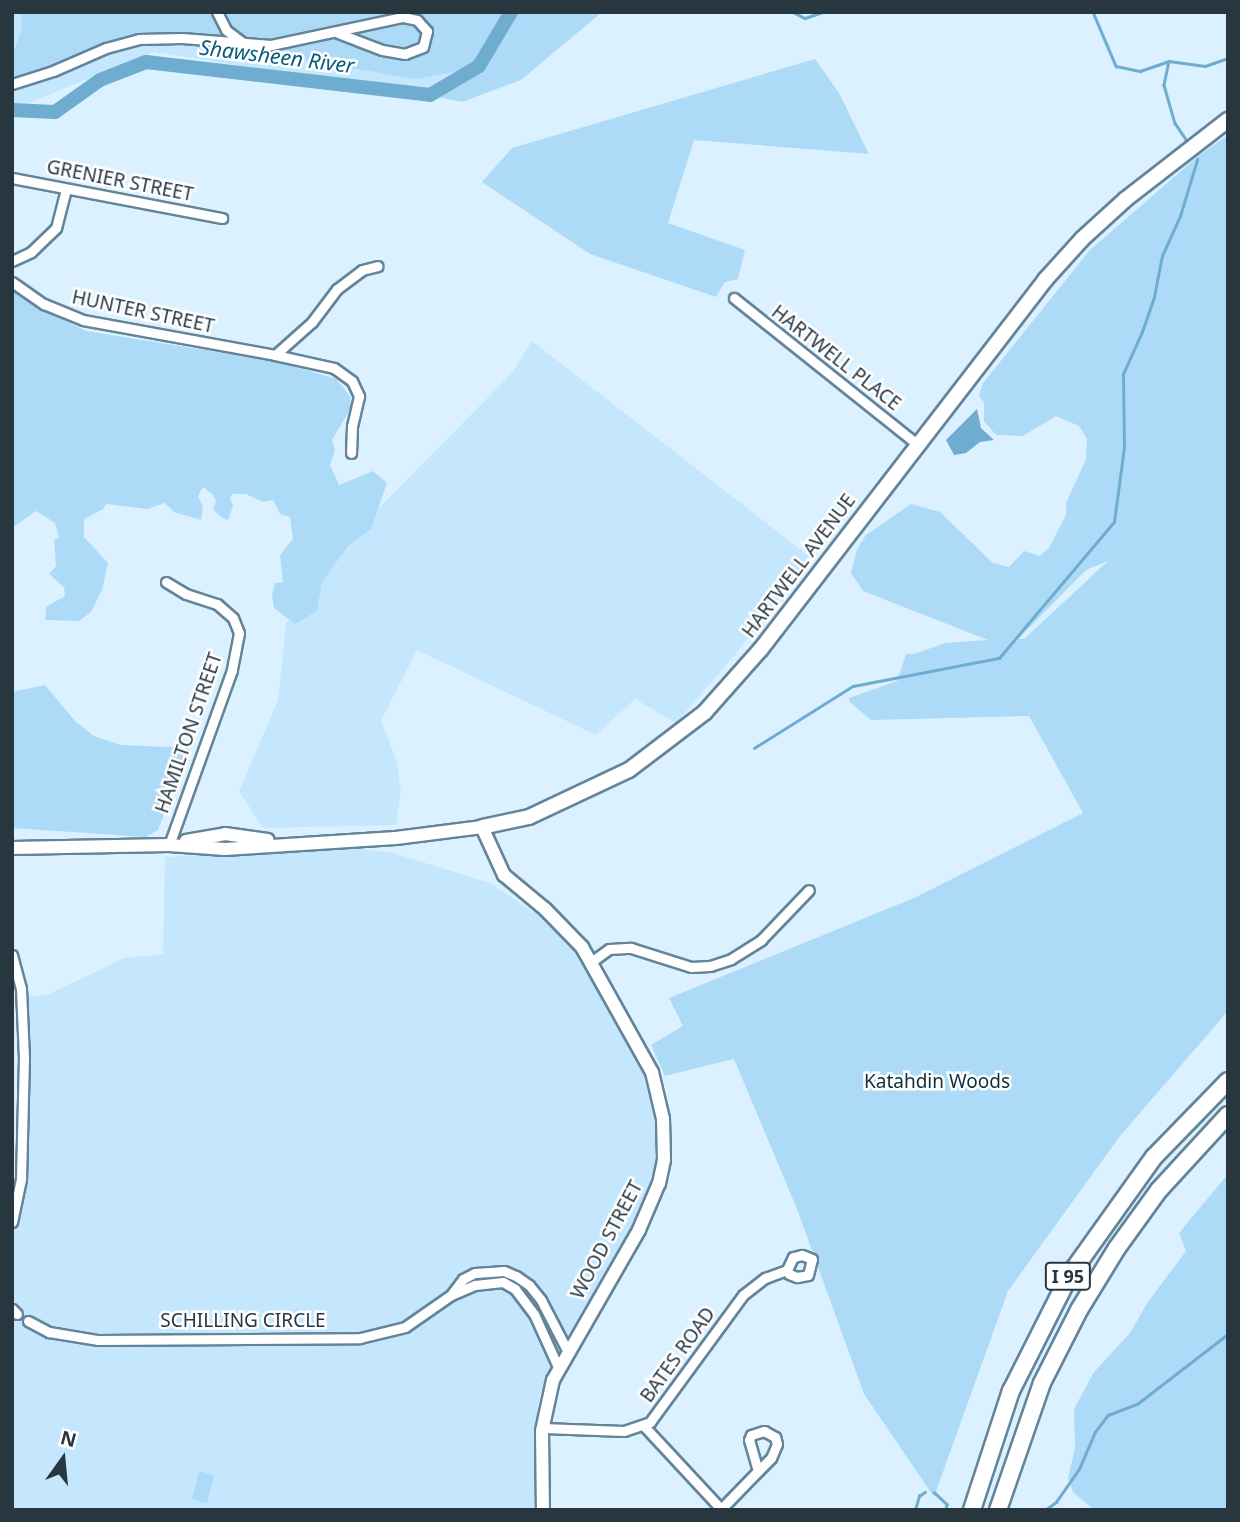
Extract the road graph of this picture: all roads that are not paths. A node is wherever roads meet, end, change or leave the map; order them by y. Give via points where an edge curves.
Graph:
1 (217, 12) edge
2 (338, 33) junction
3 (244, 44) junction
4 (12, 83) edge
5 (1228, 120) edge
6 (12, 178) edge
7 (66, 189) junction
8 (222, 218) dead end
9 (12, 261) edge
10 (378, 266) dead end
11 (12, 282) edge
12 (734, 298) dead end
13 (275, 355) junction
14 (917, 444) junction
15 (351, 453) dead end
16 (166, 582) dead end
17 (482, 827) junction
18 (291, 843) junction
19 (169, 845) junction
20 (12, 848) edge
21 (810, 890) dead end
22 (12, 955) edge
23 (591, 962) junction
24 (17, 989) edge
25 (1228, 1080) edge
26 (1228, 1115) edge
27 (12, 1222) edge
28 (787, 1270) dead end
29 (451, 1295) junction
30 (28, 1321) dead end
31 (568, 1352) junction
32 (559, 1368) junction
33 (643, 1425) junction
34 (543, 1428) junction
35 (758, 1471) dead end
36 (721, 1509) edge
37 (543, 1510) edge
38 (972, 1510) edge
39 (998, 1510) edge

1 - 3 street via 226,30
2 - 2 street via 405,54 423,47 426,32 417,20 403,17
2 - 3 street via 271,45
3 - 4 street via 139,39
5 - 14 main road, HARTWELL AVENUE via 1159,171 1082,239
6 - 7 street, GRENIER STREET
7 - 8 street, GRENIER STREET
7 - 9 street via 56,228 31,253
10 - 13 street via 362,270 337,289 312,322
11 - 13 street, HUNTER STREET via 44,304 83,320
12 - 14 street, HARTWELL PLACE
13 - 15 street, HUNTER STREET via 334,368 352,381 359,396
14 - 17 main road, HARTWELL AVENUE via 761,649 705,712 619,776 528,817
16 - 19 street, HAMILTON STREET via 217,604 233,618 239,633 232,670
17 - 18 street, HARTWELL AVENUE via 396,838
17 - 23 street, WOOD STREET via 504,875 554,918
18 - 19 street, HARTWELL AVENUE via 225,849
18 - 19 street, HARTWELL AVENUE via 225,834
19 - 20 street
21 - 23 street via 761,940 710,966 691,967 631,948 609,949
22 - 24 street
23 - 31 street, WOOD STREET via 652,1072 663,1119 664,1160 639,1230
24 - 27 street via 24,1057 21,1170
25 - 38 highway, I 95 via 1154,1157 1069,1276 1011,1391
26 - 39 highway, I 95 via 1158,1191 1079,1310 1042,1383
28 - 33 street, BATES ROAD via 765,1278 743,1295 661,1410
29 - 30 street, SCHILLING CIRCLE via 405,1326 360,1338 98,1340 49,1332
29 - 31 street, SCHILLING CIRCLE via 463,1279 475,1273 504,1271 516,1276 541,1300
29 - 32 street, SCHILLING CIRCLE via 489,1282 503,1282 515,1289 534,1314
31 - 32 street, WOOD STREET
32 - 34 street, WOOD STREET
33 - 34 street, BATES ROAD via 624,1432
33 - 36 street
34 - 37 street, WOOD STREET
35 - 36 street

